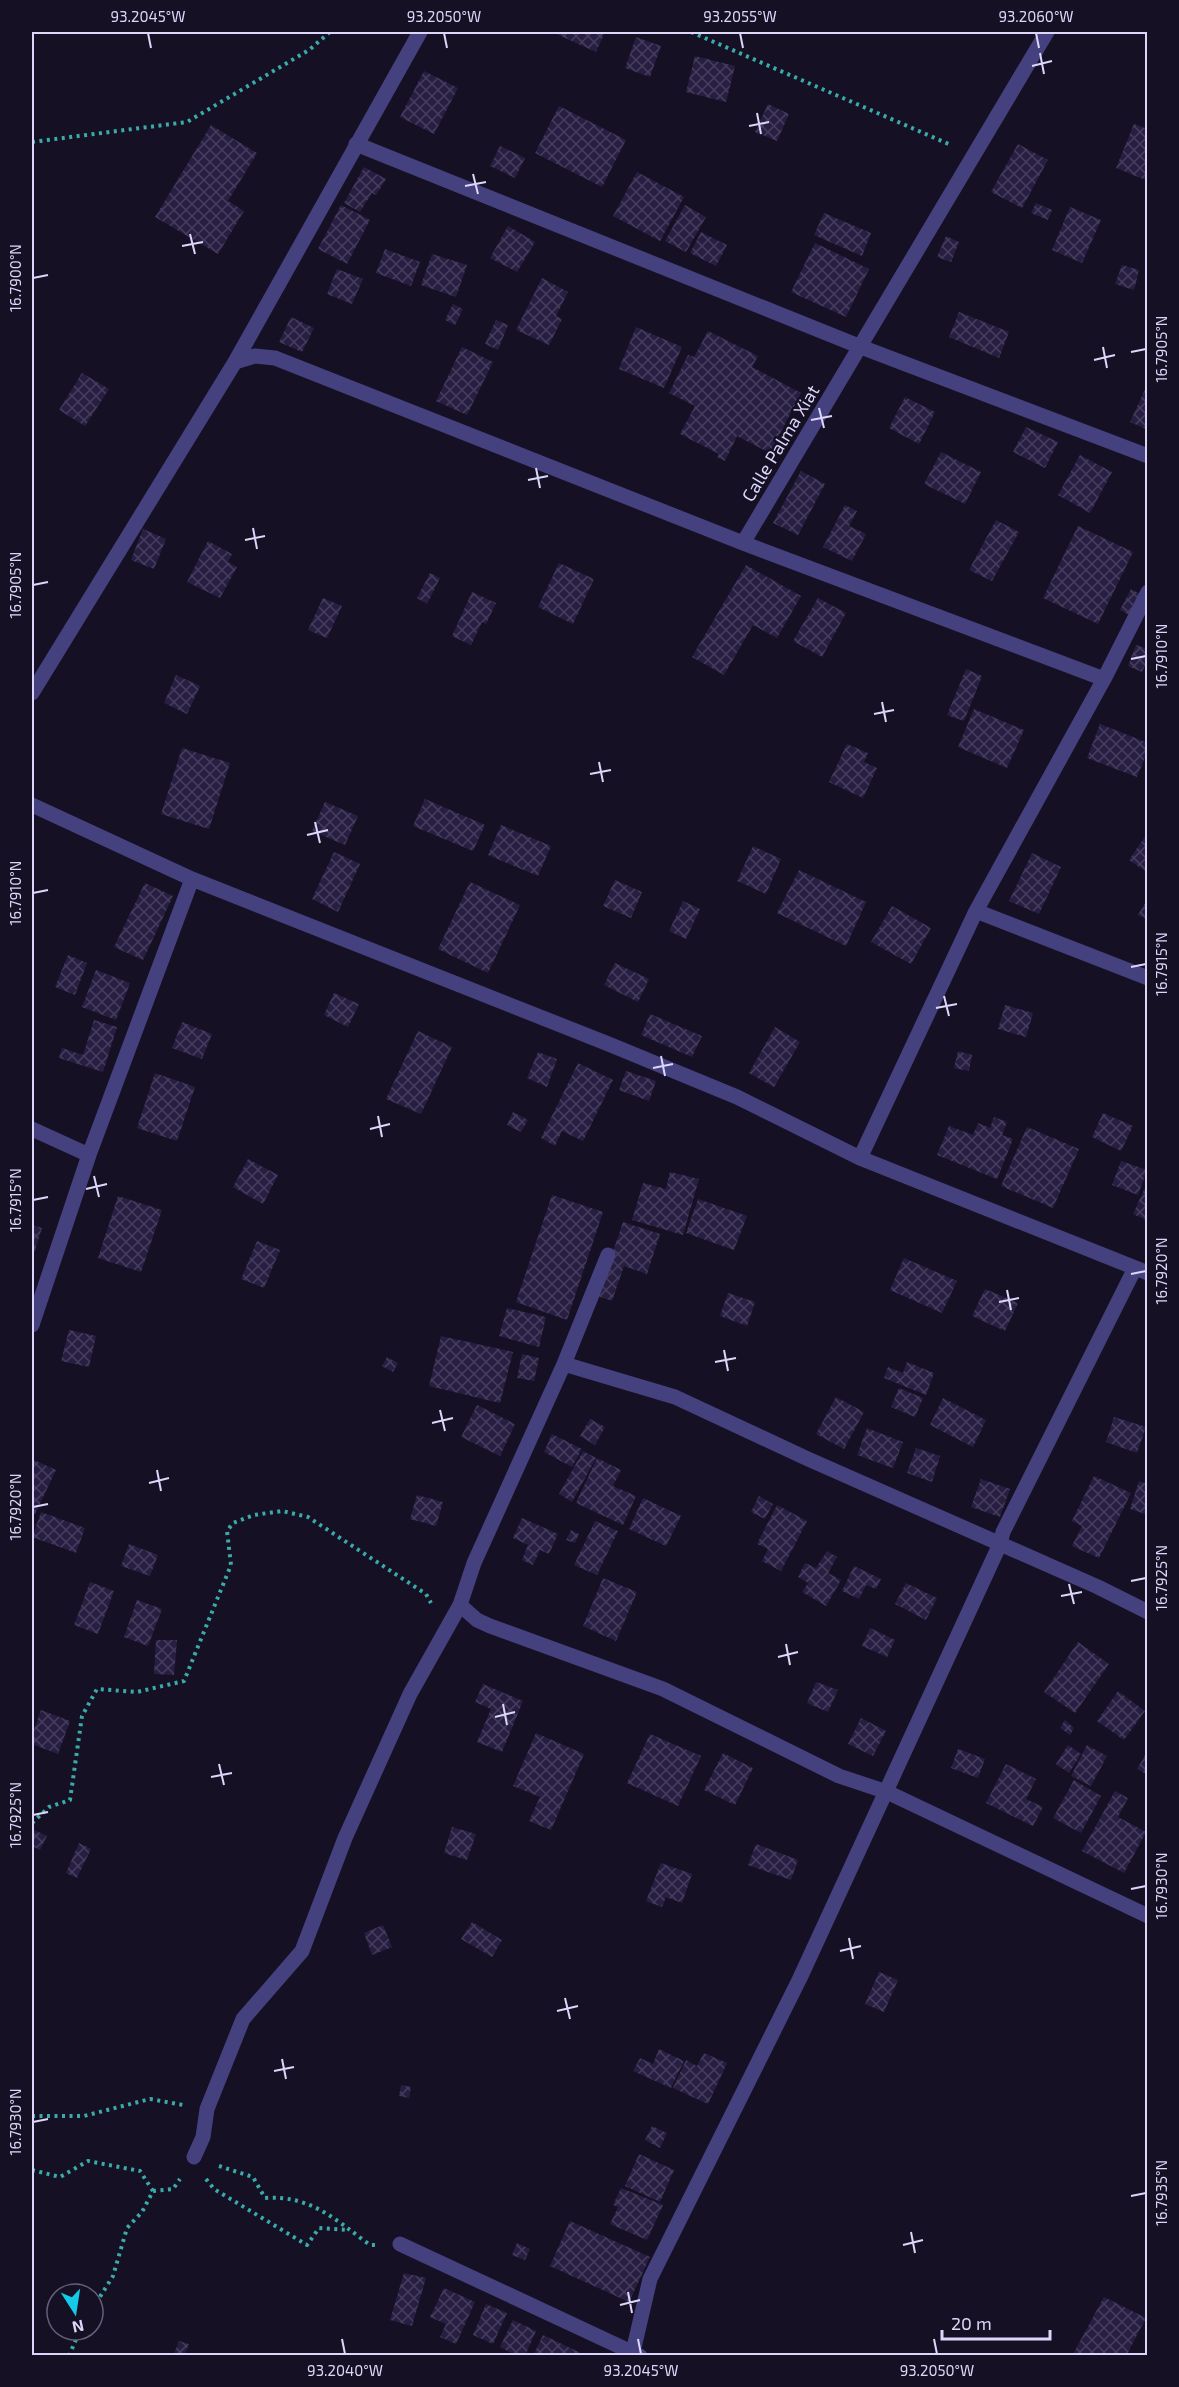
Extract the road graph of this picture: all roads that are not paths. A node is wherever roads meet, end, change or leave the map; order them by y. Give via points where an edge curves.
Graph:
1 (420, 32) edge
2 (1047, 32) edge
3 (356, 144) junction
4 (861, 347) junction
5 (235, 362) junction
6 (1148, 456) edge
7 (743, 543) junction
8 (1148, 592) edge
9 (1104, 679) junction
10 (32, 693) edge
11 (32, 805) edge
12 (192, 879) junction
13 (976, 911) junction
14 (1148, 978) edge
15 (32, 1129) edge
16 (89, 1155) junction
17 (860, 1158) junction
18 (608, 1255) dead end
19 (1141, 1270) edge
20 (32, 1325) edge
21 (564, 1364) junction
22 (1000, 1544) junction
23 (460, 1605) junction
24 (1148, 1612) edge
25 (887, 1792) junction
26 (1148, 1916) edge
27 (194, 2157) road end
28 (400, 2244) road end
29 (635, 2355) edge

1 - 3 street
2 - 4 street, Calle Palma Xiat
3 - 4 street
3 - 5 street
4 - 6 street
4 - 7 street, Calle Palma Xiat
5 - 7 street via 255,356 275,358
5 - 10 street
7 - 9 street
8 - 9 street
9 - 13 street
11 - 12 street
12 - 16 street
12 - 17 street via 737,1097
13 - 14 street
13 - 17 street
15 - 16 street
16 - 20 street
17 - 19 street
18 - 21 street
19 - 22 street
21 - 22 street via 675,1397
21 - 23 street via 474,1563
22 - 24 street
22 - 25 street
23 - 25 street via 490,1626 663,1689 839,1776
23 - 27 street via 410,1694 345,1838 302,1951 243,2019 207,2109 203,2137
25 - 26 street
25 - 29 street via 800,1978 650,2279
28 - 29 street

